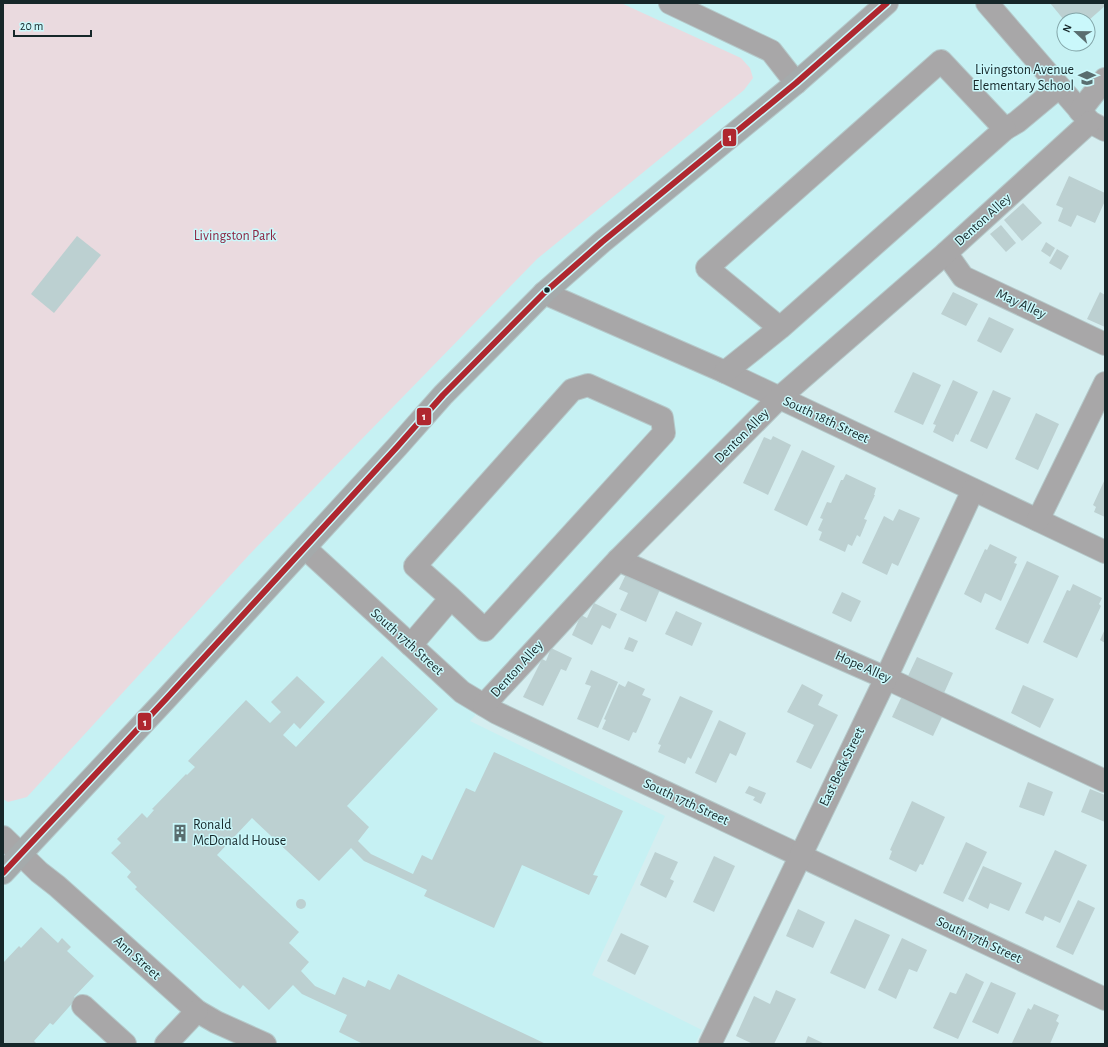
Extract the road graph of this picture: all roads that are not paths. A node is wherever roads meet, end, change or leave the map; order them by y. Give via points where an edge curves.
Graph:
1 (670, 3) edge
2 (887, 3) edge
3 (987, 3) edge
4 (1105, 79) edge
5 (796, 83) junction
6 (1059, 87) junction
7 (1091, 121) edge
8 (1004, 129) junction
9 (946, 253) junction
10 (544, 293) junction
11 (780, 328) junction
12 (1105, 344) edge
13 (725, 372) junction
14 (1105, 383) edge
15 (779, 398) junction
16 (973, 490) junction
17 (1038, 520) junction
18 (305, 548) junction
19 (1105, 552) edge
20 (618, 560) junction
21 (451, 598) junction
22 (411, 645) junction
23 (886, 678) junction
24 (484, 705) junction
25 (1105, 780) edge
26 (3, 837) edge
27 (21, 854) junction
28 (799, 855) junction
29 (3, 873) edge
30 (1105, 999) edge
31 (83, 1006) dead end
32 (197, 1011) junction
33 (125, 1044) edge
34 (166, 1044) edge
35 (265, 1044) edge
36 (711, 1044) edge

1 - 5 street via 771,52
2 - 5 main road
3 - 6 street
4 - 7 street, Denton Alley
5 - 10 main road via 602,242
6 - 7 street
6 - 8 street via 1017,122
7 - 9 street, Denton Alley
8 - 11 street
8 - 11 street via 941,61 707,268
9 - 12 street, May Alley via 963,277
9 - 15 street, Denton Alley
10 - 13 street, South 18th Street
10 - 18 main road via 443,395
11 - 13 street
13 - 15 street, South 18th Street
14 - 17 street
15 - 16 street, South 18th Street
15 - 20 street, Denton Alley
16 - 17 street, South 18th Street
16 - 23 street, East Beck Street
17 - 19 street, South 18th Street
18 - 22 street, South 17th Street
18 - 27 main road
20 - 23 street, Hope Alley
20 - 24 street, Denton Alley
21 - 21 street via 485,630 664,433 662,418 588,385 572,390 415,566
21 - 22 street
22 - 24 street, South 17th Street via 462,692
23 - 25 street, Hope Alley
23 - 28 street, East Beck Street
24 - 28 street, South 17th Street
26 - 27 street, Ann Street
27 - 29 main road
27 - 32 street, Ann Street
28 - 30 street, South 17th Street
28 - 36 street, East Beck Street
31 - 33 street
32 - 34 street
32 - 35 street, Ann Street

